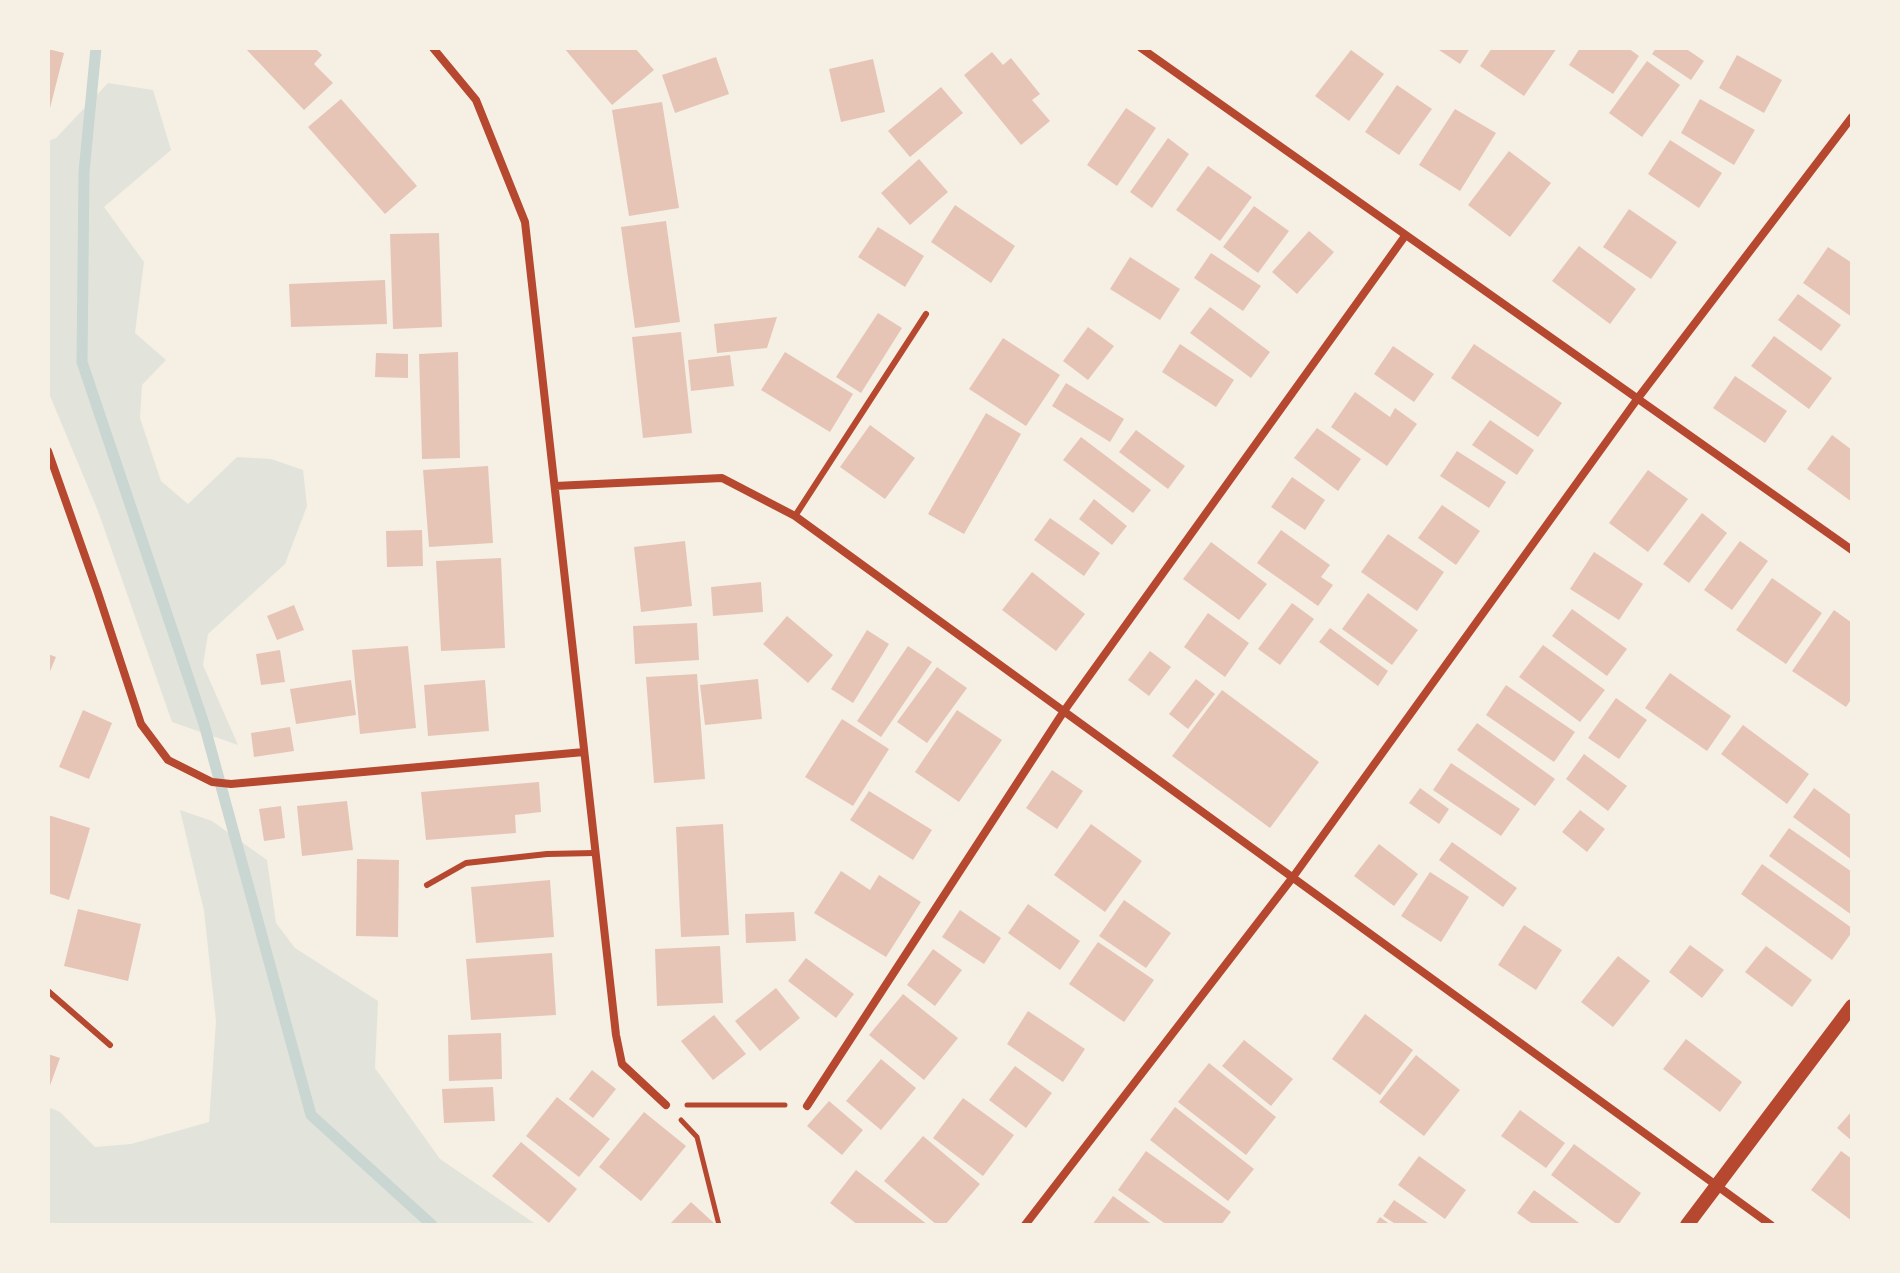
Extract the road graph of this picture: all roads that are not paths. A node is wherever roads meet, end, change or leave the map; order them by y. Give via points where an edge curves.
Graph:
1 (433, 48) edge
2 (1141, 48) edge
3 (1852, 117) edge
4 (1405, 236) junction
5 (926, 314) dead end
6 (1638, 398) junction
7 (48, 451) edge
8 (555, 486) junction
9 (795, 516) junction
10 (1852, 550) edge
11 (1064, 711) junction
12 (584, 752) junction
13 (595, 853) junction
14 (1293, 877) junction
15 (427, 885) dead end
16 (48, 991) edge
17 (1852, 1006) edge
18 (110, 1045) dead end
19 (666, 1105) road end
20 (807, 1106) road end
21 (1717, 1185) junction
22 (1025, 1225) edge
23 (1687, 1225) edge
24 (1771, 1225) edge

1 - 8 street via 476,100 525,222
2 - 4 street
3 - 6 street
4 - 6 street
4 - 11 street
5 - 9 lane
6 - 10 street
6 - 14 street
7 - 12 street via 141,724 168,760 212,782 231,784
8 - 9 street via 722,478
8 - 12 street
9 - 11 street
11 - 14 street
11 - 20 street
12 - 13 street
13 - 15 lane via 466,863
13 - 19 street via 622,1064
14 - 21 street
14 - 22 street
16 - 18 lane
17 - 21 street
21 - 23 street
21 - 24 street

